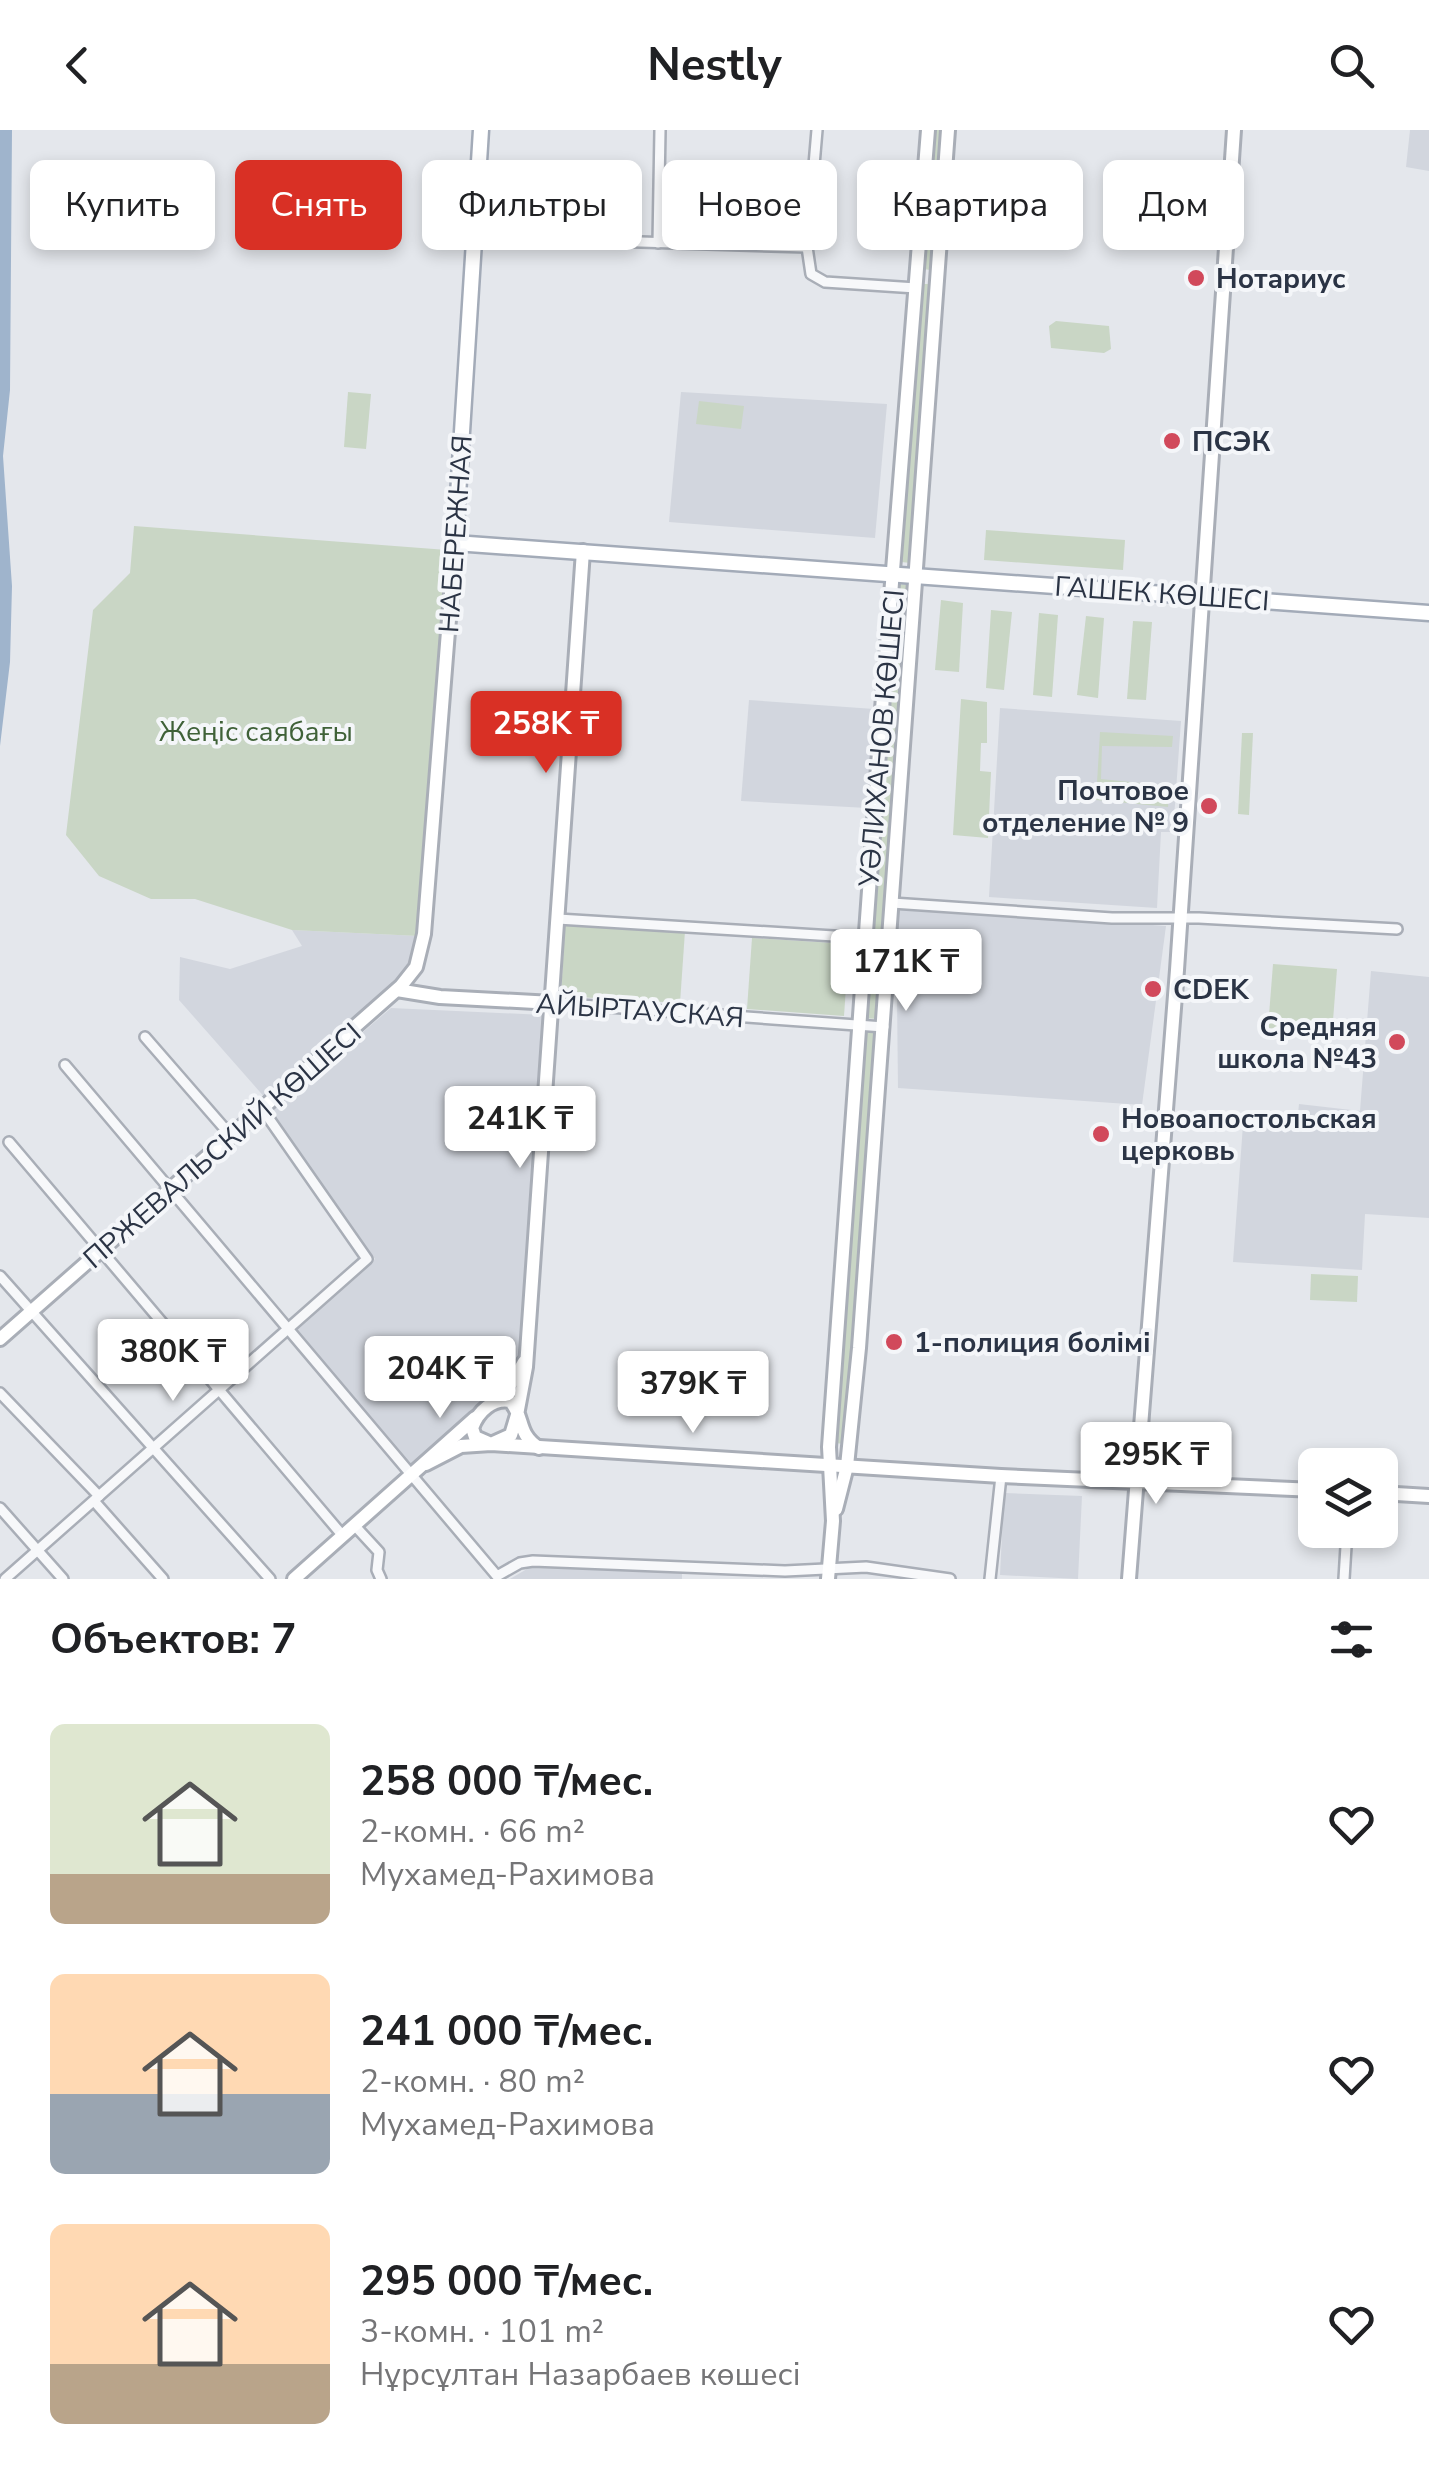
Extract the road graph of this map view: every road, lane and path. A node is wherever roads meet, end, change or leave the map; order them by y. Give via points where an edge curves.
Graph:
1 (481, 130) edge
2 (660, 130) edge
3 (817, 130) edge
4 (928, 130) edge
5 (948, 130) edge
6 (1234, 130) edge
7 (814, 160) edge
8 (642, 243) edge
9 (658, 244) junction
10 (662, 244) edge
11 (807, 250) edge
12 (936, 278) junction
13 (917, 282) junction
14 (456, 543) junction
15 (583, 552) junction
16 (891, 573) junction
17 (916, 575) junction
18 (1202, 596) junction
19 (1429, 613) edge
20 (873, 838) junction
21 (898, 840) junction
22 (892, 904) junction
23 (558, 919) junction
24 (1180, 919) junction
25 (1397, 929) dead end
26 (866, 938) junction
27 (416, 967) junction
28 (397, 990) junction
29 (428, 996) junction
30 (553, 1003) junction
31 (860, 1026) junction
32 (884, 1028) junction
33 (146, 1037) dead end
34 (65, 1065) dead end
35 (263, 1110) junction
36 (232, 1137) junction
37 (9, 1142) dead end
38 (171, 1191) junction
39 (102, 1251) junction
40 (0, 1276) edge
41 (31, 1311) junction
42 (287, 1330) junction
43 (0, 1338) edge
44 (530, 1342) junction
45 (219, 1390) junction
46 (0, 1392) edge
47 (484, 1410) junction
48 (518, 1415) junction
49 (491, 1444) junction
50 (153, 1448) junction
51 (546, 1449) junction
52 (426, 1464) junction
53 (830, 1465) junction
54 (847, 1466) junction
55 (1001, 1476) junction
56 (411, 1477) junction
57 (1136, 1481) junction
58 (1298, 1489) edge
59 (1398, 1495) edge
60 (1429, 1496) edge
61 (96, 1498) junction
62 (0, 1508) edge
63 (833, 1521) junction
64 (355, 1526) junction
65 (343, 1536) junction
66 (1346, 1548) edge
67 (38, 1550) junction
68 (866, 1567) junction
69 (829, 1574) edge
70 (5, 1579) edge
71 (63, 1579) edge
72 (163, 1579) edge
73 (270, 1579) edge
74 (294, 1579) edge
75 (380, 1579) edge
76 (865, 1579) edge
77 (950, 1579) edge
78 (990, 1579) edge
79 (1129, 1579) edge
80 (1344, 1579) edge

1 - 14 main road, НАБЕРЕЖНАЯ
2 - 9 street
3 - 7 street
4 - 13 main road, УӘЛИХАНОВ КӨШЕСІ
5 - 12 main road, УӘЛИХАНОВ КӨШЕСІ
6 - 18 main road
8 - 9 street
9 - 10 street
11 - 13 street via 817,279
12 - 13 street
12 - 17 main road, УӘЛИХАНОВ КӨШЕСІ
13 - 16 main road, УӘЛИХАНОВ КӨШЕСІ
14 - 15 main road, ГАШЕК КӨШЕСІ
14 - 27 main road, НАБЕРЕЖНАЯ via 432,863
15 - 16 main road, ГАШЕК КӨШЕСІ
15 - 23 main road
16 - 17 main road, ГАШЕК КӨШЕСІ
16 - 20 main road, УӘЛИХАНОВ КӨШЕСІ
17 - 18 main road, ГАШЕК КӨШЕСІ
17 - 21 main road, УӘЛИХАНОВ КӨШЕСІ
18 - 19 main road, ГАШЕК КӨШЕСІ
18 - 24 main road
20 - 21 main road
20 - 26 main road, УӘЛИХАНОВ КӨШЕСІ
21 - 22 main road, УӘЛИХАНОВ КӨШЕСІ
22 - 24 street
22 - 32 main road, УӘЛИХАНОВ КӨШЕСІ
23 - 26 street
23 - 30 main road
24 - 25 street
24 - 57 main road
26 - 31 main road, УӘЛИХАНОВ КӨШЕСІ
27 - 28 main road, НАБЕРЕЖНАЯ
27 - 29 main road via 416,982
28 - 29 main road, АЙЫРТАУСКАЯ
28 - 35 main road, ПРЖЕВАЛЬСКИЙ КӨШЕСІ
29 - 30 main road, АЙЫРТАУСКАЯ
30 - 31 street, АЙЫРТАУСКАЯ
30 - 44 main road
31 - 32 street, АЙЫРТАУСКАЯ
31 - 53 main road, УӘЛИХАНОВ КӨШЕСІ
32 - 54 main road, УӘЛИХАНОВ КӨШЕСІ
33 - 36 street
34 - 38 street
35 - 36 main road, ПРЖЕВАЛЬСКИЙ КӨШЕСІ
35 - 42 street via 368,1258
36 - 38 main road, ПРЖЕВАЛЬСКИЙ КӨШЕСІ
37 - 39 street
38 - 39 main road, ПРЖЕВАЛЬСКИЙ КӨШЕСІ
38 - 42 street
39 - 41 main road, ПРЖЕВАЛЬСКИЙ КӨШЕСІ
39 - 45 street
40 - 41 street
41 - 43 main road, ПРЖЕВАЛЬСКИЙ КӨШЕСІ
41 - 50 street
42 - 45 street
42 - 56 street
44 - 47 main road via 513,1381
44 - 48 main road
45 - 50 street
45 - 65 street
46 - 61 street
47 - 48 main road via 505,1400
47 - 49 main road via 472,1431
47 - 52 main road
48 - 49 main road via 511,1435
48 - 51 main road via 524,1435
49 - 51 main road
49 - 52 main road via 461,1446
50 - 61 street
50 - 73 street
51 - 53 main road
52 - 56 main road
53 - 54 main road
53 - 63 main road, УӘЛИХАНОВ КӨШЕСІ
54 - 55 main road
54 - 63 main road, УӘЛИХАНОВ КӨШЕСІ
55 - 57 main road
55 - 78 street
56 - 64 main road
56 - 69 street via 497,1576 533,1560
57 - 58 main road
57 - 79 main road
59 - 60 main road
61 - 67 street
61 - 72 street
62 - 67 street
63 - 69 main road
64 - 65 main road
64 - 75 street via 379,1552
65 - 74 main road
66 - 80 street
67 - 70 street
67 - 71 street
68 - 69 street
68 - 76 street
68 - 77 street

